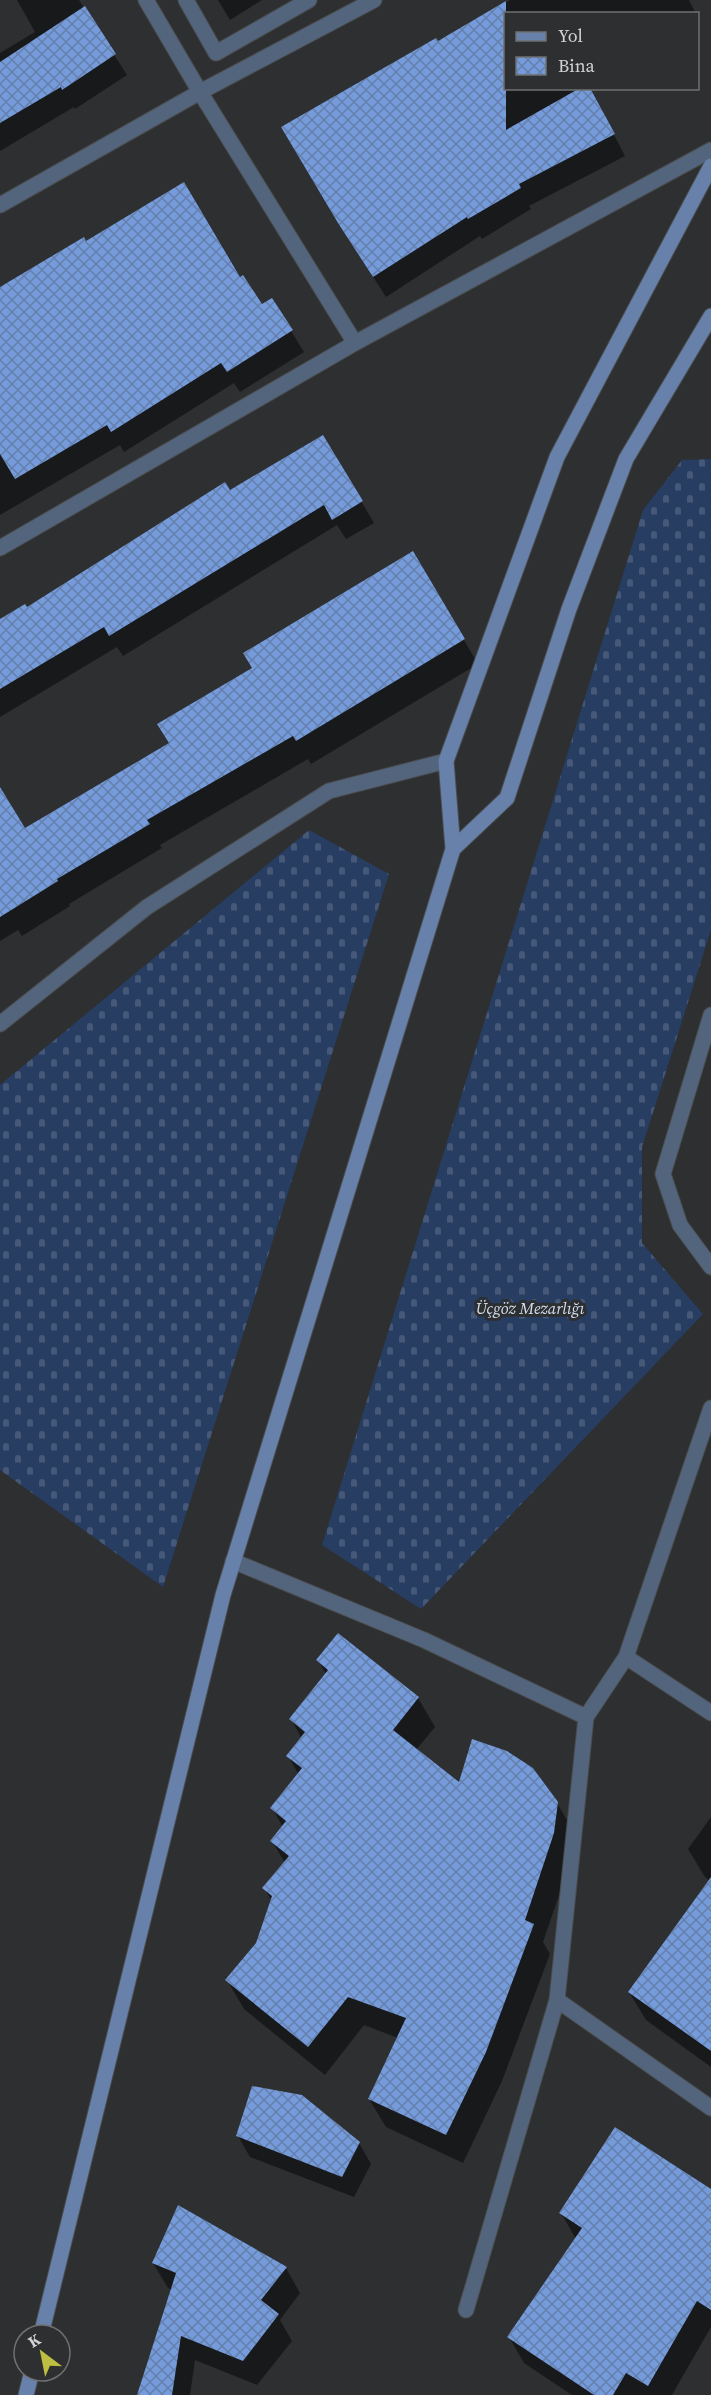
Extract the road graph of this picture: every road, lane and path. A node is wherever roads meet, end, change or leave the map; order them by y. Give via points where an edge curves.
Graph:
1 (146, 0) edge
2 (186, 0) edge
3 (309, 0) edge
4 (374, 0) edge
5 (200, 92) junction
6 (711, 150) edge
7 (711, 166) edge
8 (0, 205) edge
9 (711, 316) edge
10 (355, 343) junction
11 (0, 548) edge
12 (446, 761) junction
13 (453, 849) junction
14 (711, 1015) edge
15 (0, 1024) edge
16 (711, 1267) edge
17 (711, 1408) edge
18 (233, 1561) junction
19 (626, 1657) junction
20 (711, 1713) edge
21 (586, 1716) junction
22 (557, 2000) junction
23 (711, 2108) edge
24 (466, 2310) dead end
25 (44, 2323) edge

1 - 5 street
2 - 3 street via 216,53
4 - 5 street
5 - 8 street
5 - 10 street
6 - 10 street
7 - 12 main road via 557,457
9 - 13 main road via 626,459 569,609 507,798
10 - 11 street
12 - 13 main road
12 - 15 street via 329,791 147,907
13 - 18 main road
14 - 16 street via 663,1174 680,1225
17 - 19 street
18 - 21 street via 424,1640
18 - 25 main road
19 - 20 street
19 - 21 street
21 - 22 street
22 - 23 street
22 - 24 street

